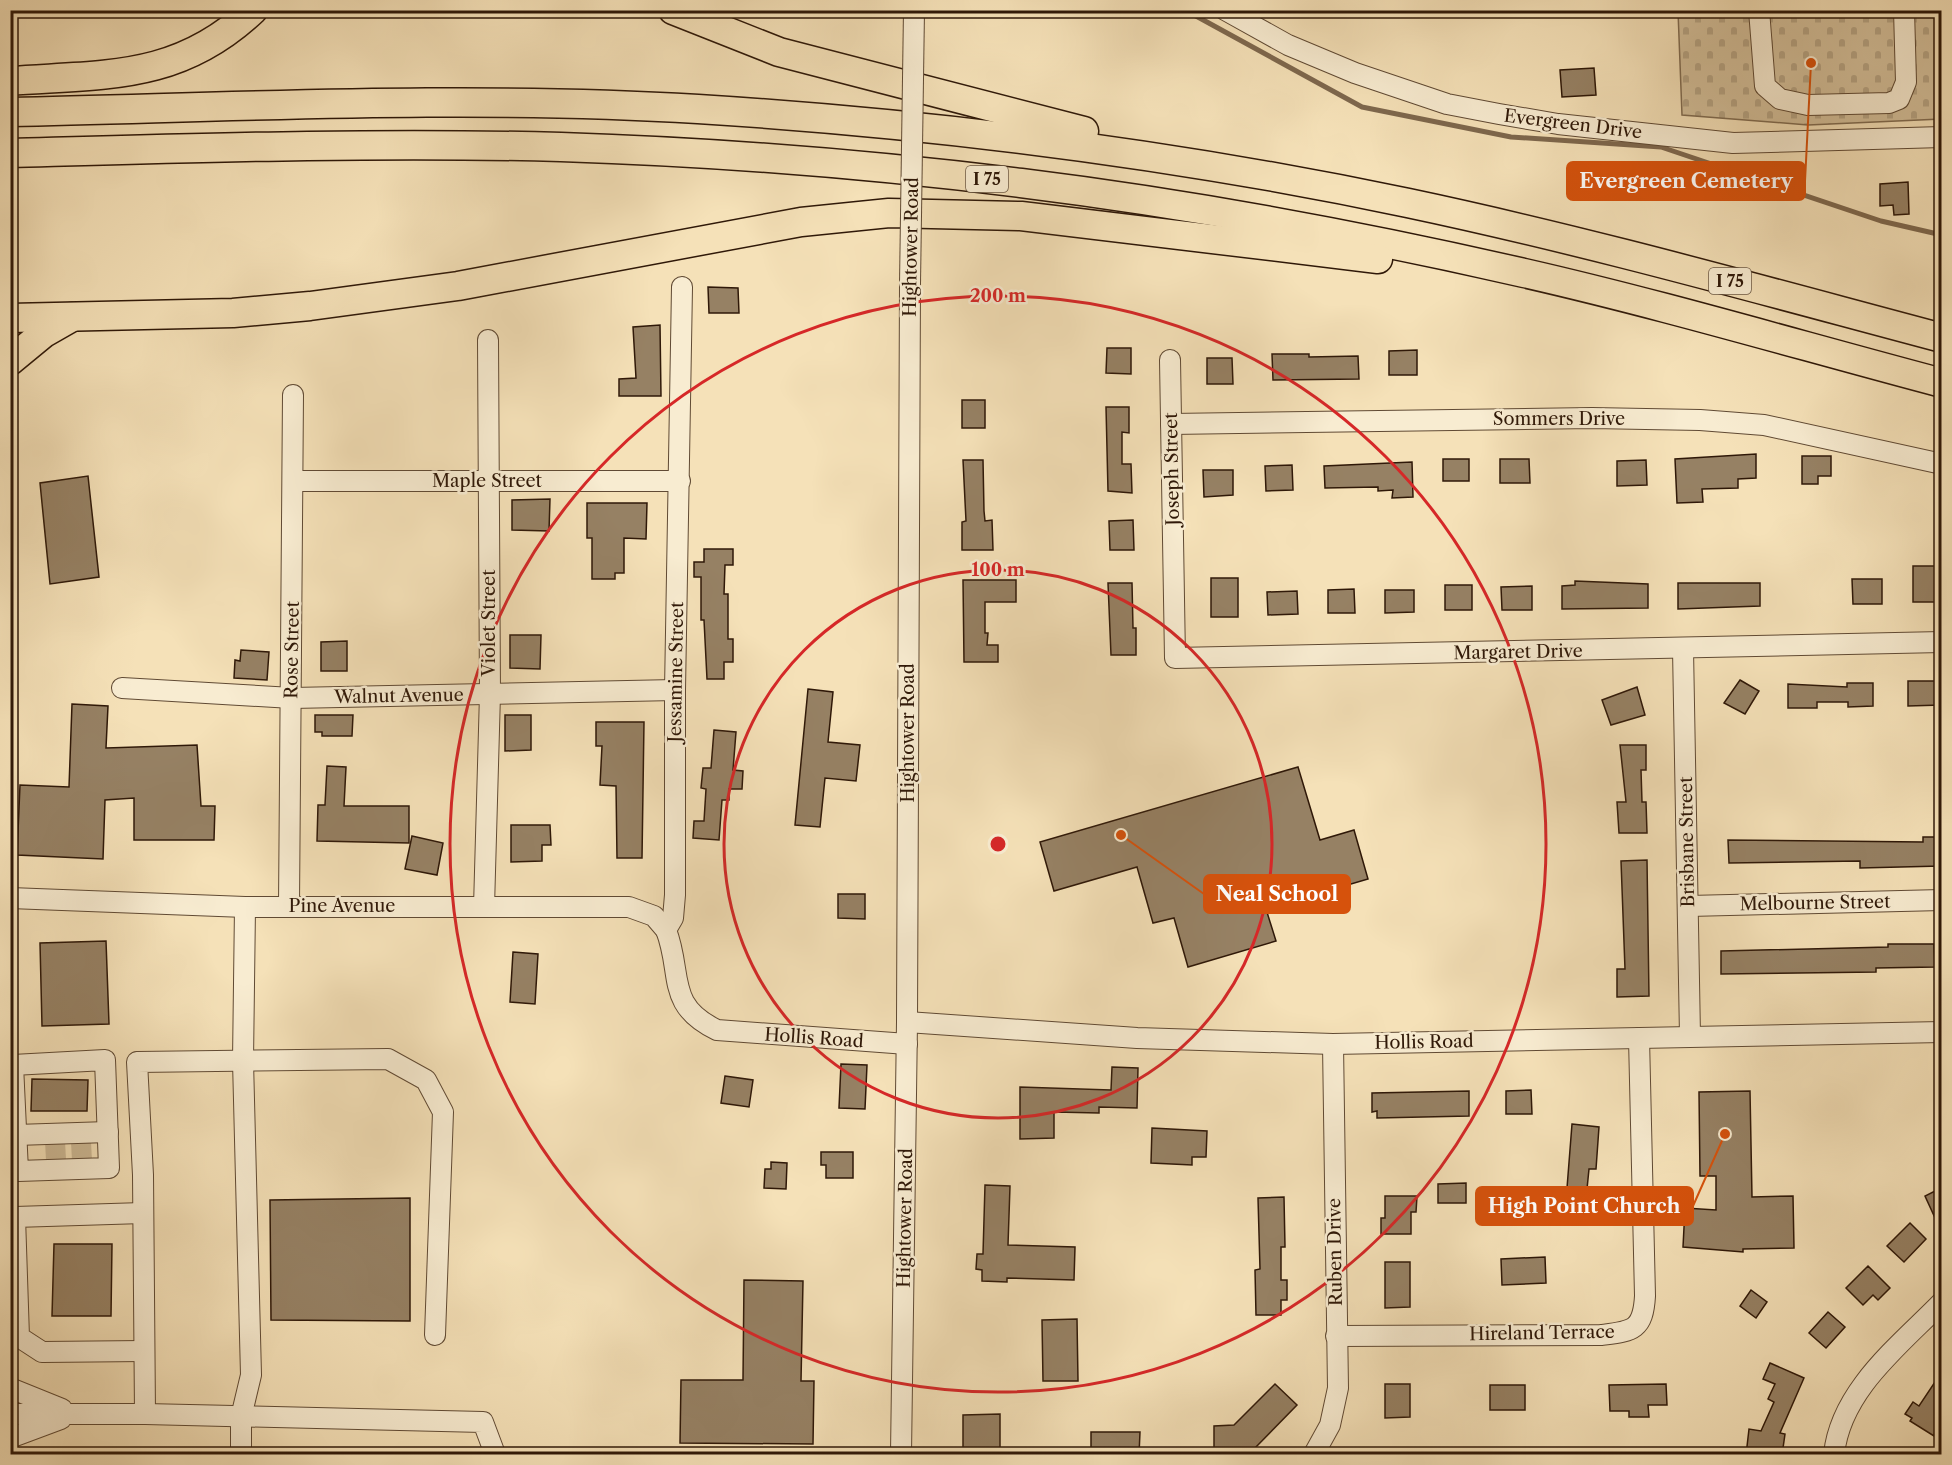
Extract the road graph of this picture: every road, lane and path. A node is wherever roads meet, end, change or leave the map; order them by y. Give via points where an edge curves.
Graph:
1 (253, 10) edge
2 (673, 10) edge
3 (914, 10) edge
4 (1225, 10) edge
5 (1759, 10) edge
6 (1904, 10) edge
7 (10, 81) edge
8 (10, 112) edge
9 (1941, 137) edge
10 (10, 153) edge
11 (1238, 171) junction
12 (1528, 274) junction
13 (682, 287) dead end
14 (73, 317) junction
15 (10, 318) edge
16 (1941, 338) edge
17 (488, 340) dead end
18 (1170, 360) dead end
19 (10, 361) edge
20 (1941, 383) edge
21 (293, 395) dead end
22 (1171, 424) junction
23 (1941, 464) edge
24 (294, 481) junction
25 (488, 481) junction
26 (680, 481) junction
27 (1174, 578) joint
28 (1941, 642) edge
29 (1683, 649) junction
30 (123, 688) dead end
31 (675, 690) junction
32 (490, 694) junction
33 (292, 698) junction
34 (10, 898) edge
35 (1941, 900) edge
36 (289, 906) junction
37 (1689, 906) junction
38 (245, 907) junction
39 (484, 907) junction
40 (666, 930) junction
41 (907, 1022) junction
42 (1941, 1032) edge
43 (1690, 1036) junction
44 (1639, 1038) junction
45 (907, 1044) junction
46 (1332, 1044) junction
47 (243, 1061) junction
48 (12, 1108) edge
49 (108, 1132) junction
50 (16, 1135) junction
51 (55, 1151) junction
52 (82, 1151) junction
53 (143, 1213) junction
54 (1941, 1302) edge
55 (435, 1335) dead end
56 (1336, 1336) junction
57 (144, 1351) junction
58 (10, 1388) edge
59 (10, 1414) edge
60 (75, 1414) junction
61 (145, 1414) junction
62 (241, 1417) junction
63 (10, 1438) edge
64 (242, 1455) edge
65 (495, 1455) edge
66 (901, 1455) edge
67 (1314, 1455) edge
68 (1834, 1455) edge

1 - 7 highway via 211,43 161,65 116,75
2 - 11 highway via 790,55
3 - 41 street, Hightower Road, bridge
4 - 9 street, Evergreen Drive via 1288,45 1376,81 1447,104 1498,114 1733,143
5 - 6 street via 1765,86 1780,99 1808,105 1888,103 1899,99 1906,82
8 - 11 highway, I 75 via 486,103 693,109 1045,142
10 - 12 highway, I 75 via 463,146 702,153 862,165 1192,207
11 - 16 highway, I 75 via 1517,227
12 - 14 highway via 1021,216 889,213 801,222 458,285 321,305 232,313
12 - 20 highway, I 75
13 - 26 street, Jessamine Street
14 - 15 highway
14 - 19 highway via 44,333
17 - 25 street, Violet Street
18 - 22 street, Joseph Street
21 - 24 street, Rose Street
22 - 23 street, Sommers Drive via 1700,420 1764,425
22 - 27 street, Joseph Street
24 - 25 street, Maple Street
24 - 33 street, Rose Street
25 - 26 street, Maple Street
25 - 32 street, Violet Street
26 - 31 street, Jessamine Street
27 - 29 street, Margaret Drive via 1175,658
28 - 29 street, Margaret Drive
29 - 37 street, Brisbane Street
30 - 33 street, Walnut Avenue
31 - 32 street, Walnut Avenue
31 - 40 street, Jessamine Street via 675,895 673,918
32 - 33 street, Walnut Avenue
32 - 39 street, Violet Street
33 - 36 street, Rose Street
34 - 38 street, Pine Avenue
35 - 37 street, Melbourne Street
36 - 38 street, Pine Avenue
36 - 39 street, Pine Avenue
37 - 43 street, Brisbane Street
38 - 47 street
39 - 40 street, Pine Avenue via 629,907 654,916
40 - 45 street, Hollis Road via 673,948 677,989 702,1023 722,1031
41 - 45 street, Hightower Road
41 - 46 street, Hollis Road via 1137,1038
42 - 43 street, Hollis Road
43 - 44 street, Hollis Road
44 - 46 street, Hollis Road
44 - 56 street, Hireland Terrace via 1645,1296 1644,1316 1637,1325 1625,1332 1601,1335
45 - 66 street, Hightower Road
46 - 56 street, Ruben Drive
47 - 53 street via 137,1062
47 - 55 street via 388,1059 426,1080 443,1112
47 - 62 street via 251,1375
48 - 49 street via 12,1065 105,1060
48 - 50 street
49 - 52 street
49 - 52 street via 109,1168
50 - 51 street
50 - 51 street via 18,1171
51 - 52 street
51 - 52 street
53 - 57 street
53 - 57 street via 15,1217 19,1337 42,1352
54 - 68 street via 1853,1399 1836,1438
56 - 67 street, Ruben Drive via 1336,1406
57 - 61 street
58 - 60 street
59 - 60 street
60 - 61 street
60 - 63 street
61 - 62 street
62 - 64 street
62 - 65 street via 483,1422

